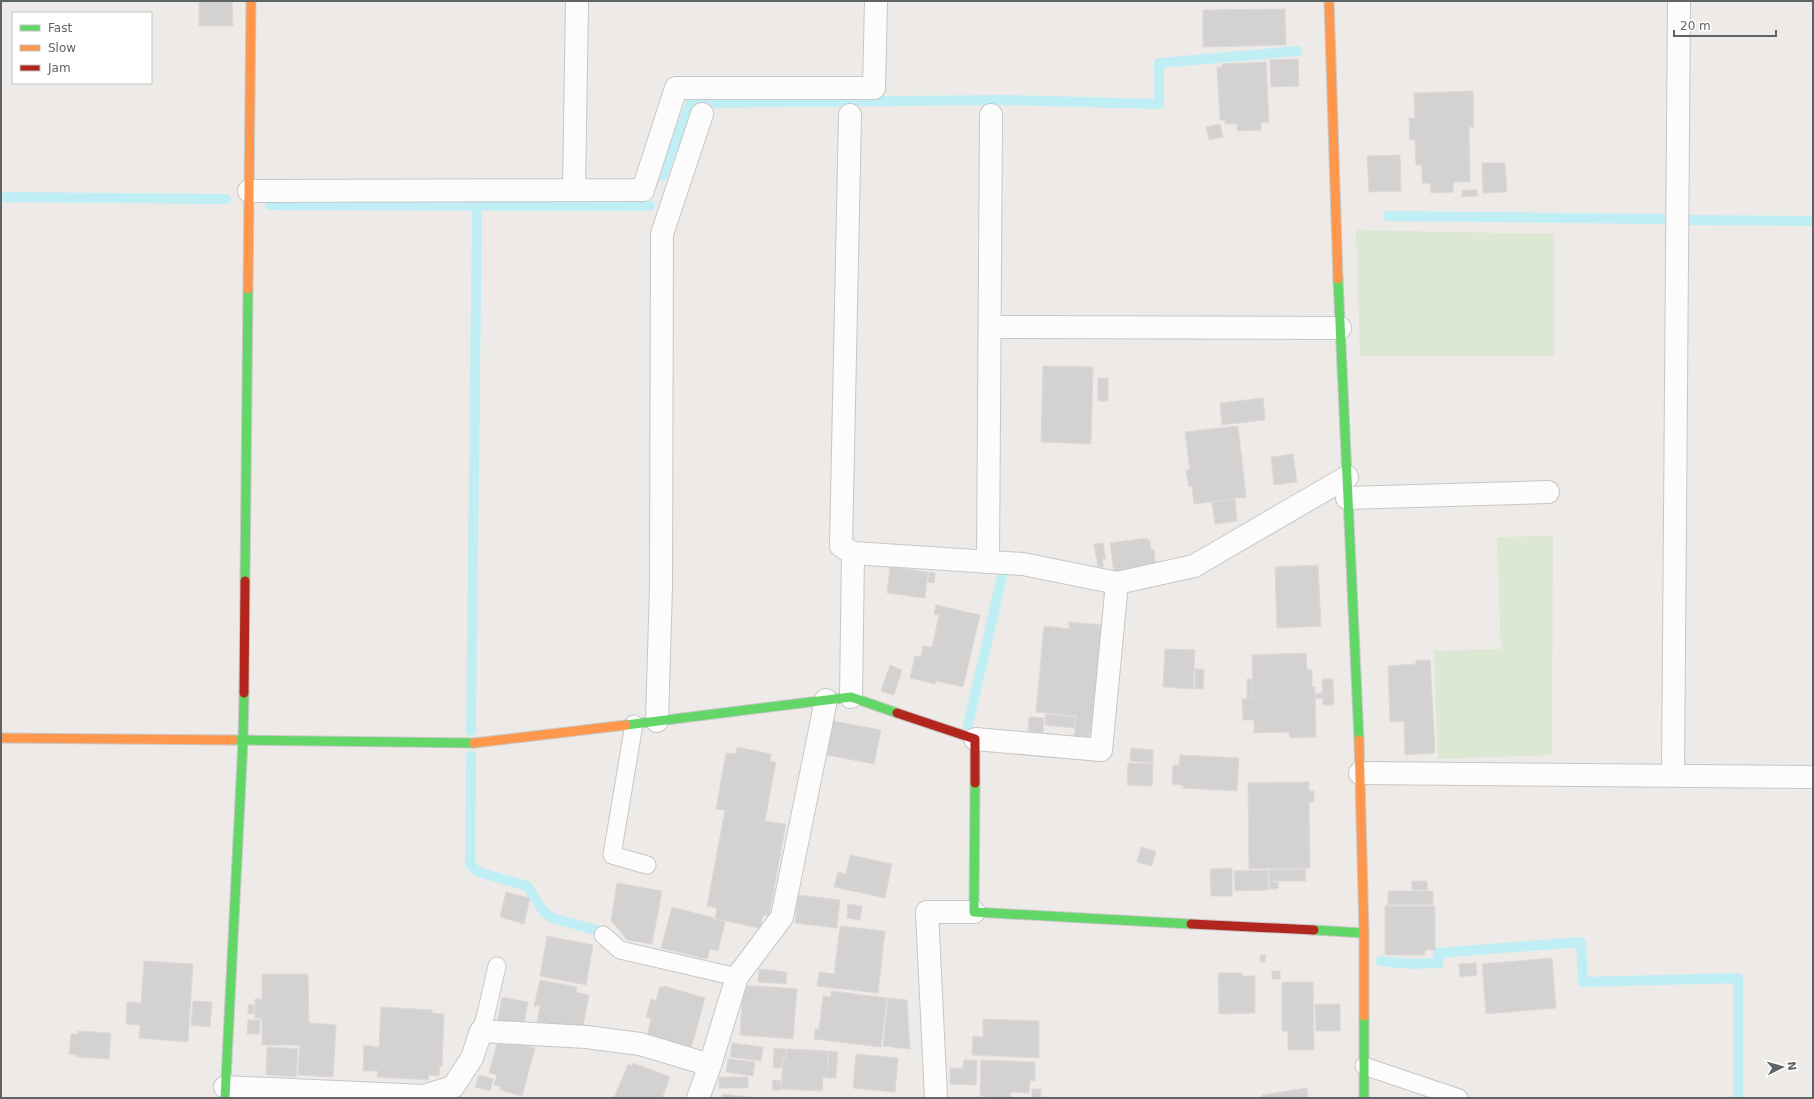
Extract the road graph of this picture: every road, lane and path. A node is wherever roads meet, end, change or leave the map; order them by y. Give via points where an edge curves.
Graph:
1 (251, 1) edge
2 (577, 1) edge
3 (876, 1) edge
4 (1329, 1) edge
5 (1679, 1) edge
6 (702, 114) dead end
7 (850, 115) dead end
8 (991, 115) dead end
9 (574, 190) junction
10 (643, 190) junction
11 (249, 192) junction
12 (672, 205) junction
13 (990, 327) junction
14 (1340, 328) junction
15 (1347, 488) junction
16 (1548, 492) dead end
17 (853, 553) junction
18 (988, 562) junction
19 (1117, 583) junction
20 (851, 697) junction
21 (826, 700) junction
22 (657, 721) junction
23 (634, 724) junction
24 (1, 738) edge
25 (975, 739) junction
26 (243, 741) junction
27 (1360, 772) junction
28 (1673, 775) junction
29 (1813, 777) edge
30 (647, 865) dead end
31 (974, 912) junction
32 (1364, 933) junction
33 (603, 935) dead end
34 (497, 966) dead end
35 (737, 977) junction
36 (481, 1031) junction
37 (710, 1065) junction
38 (1364, 1066) junction
39 (225, 1093) edge
40 (452, 1093) edge
41 (698, 1098) edge
42 (936, 1098) edge
43 (1364, 1098) edge
44 (1459, 1098) edge

1 - 11 street
2 - 9 street
3 - 10 street via 874,88 676,88
4 - 14 street
5 - 28 street
6 - 12 street
7 - 17 street via 840,546
8 - 13 street
9 - 10 street
9 - 11 street
10 - 12 street
11 - 26 street
12 - 22 street via 662,234 661,578
13 - 14 street
13 - 18 street
14 - 15 street
15 - 16 street
15 - 19 street via 1194,566
15 - 27 street
17 - 18 street
17 - 20 street
18 - 19 street via 1023,564
19 - 25 street via 1101,750
20 - 21 street
20 - 25 street
21 - 22 street
21 - 35 street via 782,917
22 - 23 street
23 - 26 street via 475,743
23 - 30 lane via 612,855
24 - 26 street
25 - 31 street
26 - 39 street
27 - 28 street
27 - 32 street
28 - 29 street
31 - 32 street
31 - 42 street via 926,912
32 - 38 street
33 - 35 lane via 620,950
34 - 36 lane
35 - 37 street
36 - 37 street via 586,1037 640,1044
36 - 40 street via 472,1058
37 - 41 street
38 - 43 street
38 - 44 lane
39 - 40 street via 424,1096

